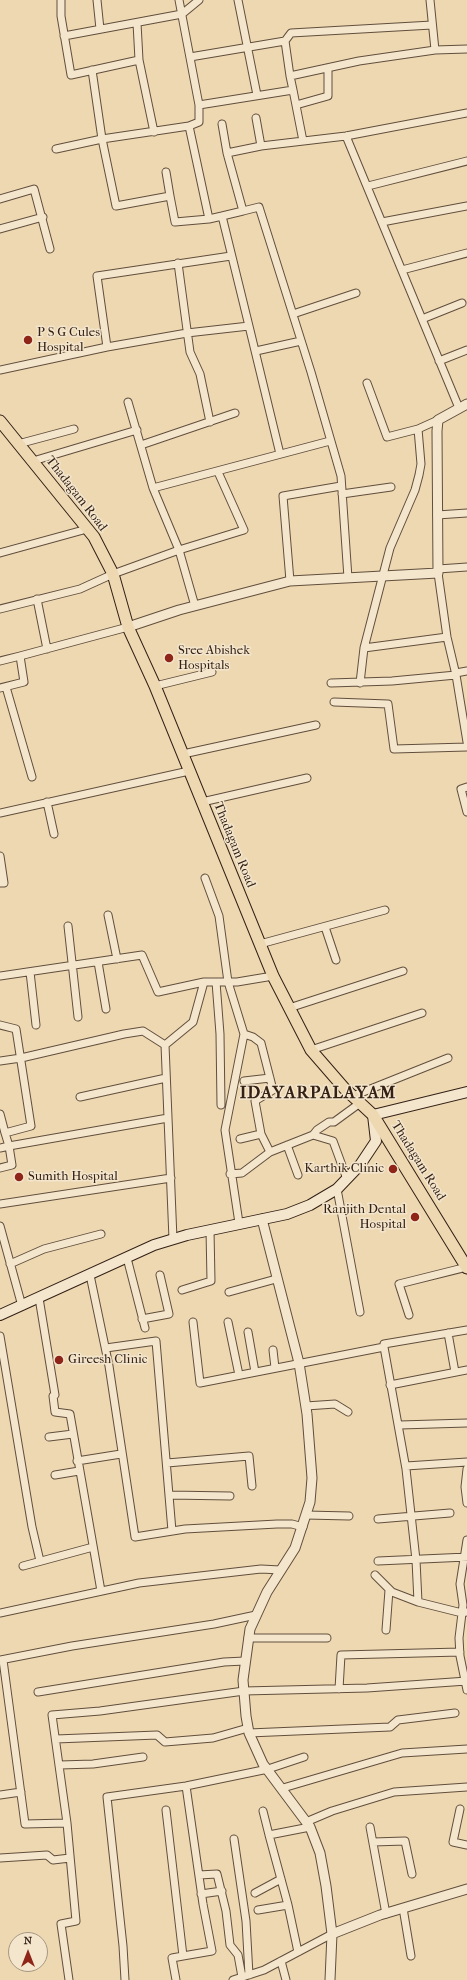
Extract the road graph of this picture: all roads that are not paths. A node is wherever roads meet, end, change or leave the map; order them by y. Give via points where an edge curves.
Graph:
1 (61, 0) edge
2 (97, 0) edge
3 (179, 0) edge
4 (200, 0) edge
5 (238, 0) edge
6 (430, 0) edge
7 (182, 14) junction
8 (136, 23) junction
9 (432, 25) junction
10 (100, 29) junction
11 (64, 36) junction
12 (285, 42) junction
13 (247, 47) junction
14 (467, 49) edge
15 (435, 50) junction
16 (190, 57) junction
17 (138, 60) junction
18 (328, 68) junction
19 (92, 70) junction
20 (290, 76) junction
21 (293, 90) junction
22 (257, 95) junction
23 (199, 104) junction
24 (296, 105) junction
25 (467, 113) edge
26 (256, 118) dead end
27 (222, 124) dead end
28 (189, 126) junction
29 (154, 132) junction
30 (346, 136) junction
31 (102, 139) junction
32 (303, 141) junction
33 (261, 146) junction
34 (56, 149) dead end
35 (228, 152) junction
36 (467, 161) edge
37 (166, 172) dead end
38 (368, 186) junction
39 (170, 196) junction
40 (0, 199) edge
41 (467, 206) edge
42 (243, 211) junction
43 (222, 216) junction
44 (43, 217) junction
45 (209, 219) junction
46 (382, 222) junction
47 (0, 229) edge
48 (50, 249) dead end
49 (467, 253) edge
50 (230, 256) junction
51 (178, 263) junction
52 (402, 270) junction
53 (356, 293) dead end
54 (462, 303) dead end
55 (293, 314) junction
56 (422, 319) junction
57 (249, 326) junction
58 (187, 333) junction
59 (301, 341) junction
60 (107, 347) junction
61 (467, 350) edge
62 (256, 351) junction
63 (439, 361) junction
64 (0, 370) edge
65 (367, 383) dead end
66 (128, 402) dead end
67 (463, 406) edge
68 (235, 413) dead end
69 (438, 420) junction
70 (0, 421) edge
71 (210, 422) junction
72 (418, 428) junction
73 (74, 429) dead end
74 (136, 430) junction
75 (330, 441) junction
76 (18, 444) junction
77 (141, 445) junction
78 (280, 454) junction
79 (33, 461) junction
80 (218, 472) junction
81 (391, 487) dead end
82 (153, 488) junction
83 (342, 490) junction
84 (467, 513) edge
85 (437, 516) junction
86 (87, 529) junction
87 (179, 550) junction
88 (0, 553) edge
89 (467, 567) edge
90 (438, 571) junction
91 (113, 574) junction
92 (384, 576) junction
93 (348, 578) junction
94 (290, 581) junction
95 (37, 599) junction
96 (195, 606) junction
97 (0, 610) edge
98 (128, 627) junction
99 (447, 637) junction
100 (364, 648) junction
101 (47, 649) junction
102 (20, 656) junction
103 (0, 660) edge
104 (467, 671) edge
105 (212, 672) dead end
106 (456, 674) junction
107 (331, 683) dead end
108 (360, 683) junction
109 (155, 686) junction
110 (3, 688) edge
111 (334, 702) dead end
112 (316, 726) dead end
113 (467, 742) edge
114 (467, 747) edge
115 (182, 754) junction
116 (190, 771) junction
117 (32, 776) dead end
118 (307, 778) dead end
119 (467, 787) edge
120 (47, 802) junction
121 (202, 802) junction
122 (467, 812) edge
123 (0, 813) edge
124 (54, 834) dead end
125 (0, 856) edge
126 (205, 878) dead end
127 (0, 883) edge
128 (385, 910) dead end
129 (108, 915) dead end
130 (68, 926) dead end
131 (325, 927) junction
132 (260, 944) junction
133 (117, 959) junction
134 (336, 960) dead end
135 (98, 962) junction
136 (72, 966) junction
137 (403, 971) dead end
138 (30, 972) junction
139 (0, 976) edge
140 (273, 976) junction
141 (204, 982) junction
142 (216, 982) junction
143 (228, 982) junction
144 (289, 1008) junction
145 (106, 1009) dead end
146 (422, 1013) dead end
147 (78, 1017) dead end
148 (0, 1024) edge
149 (36, 1025) dead end
150 (244, 1034) junction
151 (165, 1045) junction
152 (311, 1050) junction
153 (20, 1058) junction
154 (448, 1058) dead end
155 (0, 1061) edge
156 (166, 1078) junction
157 (270, 1078) junction
158 (244, 1081) dead end
159 (467, 1092) edge
160 (80, 1097) dead end
161 (357, 1099) junction
162 (221, 1105) dead end
163 (0, 1114) edge
164 (373, 1115) junction
165 (168, 1118) junction
166 (5, 1133) junction
167 (261, 1134) junction
168 (314, 1135) junction
169 (240, 1139) dead end
170 (287, 1145) junction
171 (9, 1146) junction
172 (0, 1148) edge
173 (270, 1152) junction
174 (0, 1168) edge
175 (230, 1174) junction
176 (298, 1175) dead end
177 (171, 1178) junction
178 (347, 1178) junction
179 (337, 1189) junction
180 (0, 1204) edge
181 (262, 1219) junction
182 (239, 1223) junction
183 (0, 1226) edge
184 (210, 1230) junction
185 (102, 1234) dead end
186 (173, 1240) junction
187 (127, 1258) junction
188 (10, 1264) junction
189 (467, 1268) edge
190 (90, 1275) junction
191 (160, 1276) dead end
192 (276, 1279) junction
193 (182, 1290) dead end
194 (229, 1292) dead end
195 (39, 1298) junction
196 (22, 1306) junction
197 (360, 1312) dead end
198 (0, 1315) edge
199 (409, 1315) dead end
200 (142, 1319) junction
201 (192, 1322) dead end
202 (228, 1322) dead end
203 (145, 1328) dead end
204 (467, 1330) edge
205 (248, 1332) dead end
206 (448, 1333) junction
207 (0, 1336) edge
208 (384, 1347) junction
209 (106, 1348) junction
210 (273, 1350) dead end
211 (299, 1363) junction
212 (275, 1368) junction
213 (467, 1370) edge
214 (255, 1372) junction
215 (455, 1372) junction
216 (239, 1375) junction
217 (390, 1385) junction
218 (306, 1406) junction
219 (348, 1412) dead end
220 (467, 1423) edge
221 (400, 1425) junction
222 (73, 1434) junction
223 (49, 1437) dead end
224 (121, 1454) junction
225 (77, 1460) junction
226 (467, 1462) edge
227 (167, 1464) junction
228 (406, 1466) junction
229 (467, 1469) edge
230 (79, 1471) junction
231 (55, 1476) dead end
232 (252, 1486) dead end
233 (170, 1495) junction
234 (230, 1496) dead end
235 (467, 1503) edge
236 (450, 1512) dead end
237 (306, 1515) junction
238 (349, 1516) dead end
239 (412, 1517) junction
240 (378, 1519) dead end
241 (303, 1527) junction
242 (172, 1531) junction
243 (467, 1540) edge
244 (92, 1547) junction
245 (465, 1556) edge
246 (416, 1560) junction
247 (40, 1561) junction
248 (378, 1561) dead end
249 (23, 1566) dead end
250 (280, 1570) junction
251 (375, 1575) dead end
252 (389, 1590) junction
253 (101, 1591) junction
254 (418, 1602) junction
255 (465, 1612) edge
256 (0, 1613) edge
257 (256, 1616) junction
258 (386, 1630) dead end
259 (248, 1638) junction
260 (327, 1638) dead end
261 (460, 1652) junction
262 (1, 1660) edge
263 (245, 1661) junction
264 (466, 1681) edge
265 (339, 1689) junction
266 (467, 1690) edge
267 (244, 1691) junction
268 (38, 1692) dead end
269 (455, 1713) dead end
270 (248, 1731) junction
271 (56, 1739) junction
272 (467, 1749) edge
273 (143, 1757) dead end
274 (304, 1757) dead end
275 (60, 1765) junction
276 (268, 1769) junction
277 (186, 1786) junction
278 (467, 1787) edge
279 (283, 1788) junction
280 (21, 1792) junction
281 (0, 1795) edge
282 (460, 1809) dead end
283 (166, 1810) dead end
284 (263, 1811) dead end
285 (67, 1823) junction
286 (308, 1824) junction
287 (370, 1827) dead end
288 (269, 1835) junction
289 (234, 1840) dead end
290 (373, 1842) junction
291 (467, 1845) edge
292 (0, 1858) edge
293 (70, 1858) junction
294 (412, 1874) dead end
295 (199, 1875) junction
296 (281, 1879) junction
297 (467, 1889) edge
298 (222, 1891) junction
299 (255, 1893) dead end
300 (201, 1894) junction
301 (288, 1905) junction
302 (403, 1908) junction
303 (258, 1910) dead end
304 (386, 1914) junction
305 (332, 1934) junction
306 (298, 1952) junction
307 (183, 1956) junction
308 (411, 1956) dead end
309 (281, 1961) junction
310 (249, 1975) junction
311 (242, 1977) junction
312 (69, 1980) edge
313 (125, 1980) edge
314 (176, 1980) edge
315 (233, 1980) edge
316 (286, 1980) edge
317 (330, 1980) edge

1 - 11 street
2 - 10 street
3 - 7 street
4 - 7 street
5 - 13 street
6 - 9 street
7 - 8 street
7 - 16 street
8 - 10 street
8 - 17 street
9 - 12 street via 291,33
9 - 15 street
10 - 11 street
11 - 19 street via 71,75
12 - 13 street
12 - 20 street
13 - 16 street
13 - 22 street
14 - 15 street
15 - 18 street
16 - 23 street
17 - 19 street
17 - 29 street
18 - 20 street
18 - 24 street via 328,96
19 - 31 street
20 - 21 street
21 - 22 street
21 - 24 street
22 - 23 street
23 - 28 street via 199,122
24 - 32 street
25 - 30 street
26 - 33 street
27 - 35 street
28 - 29 street
28 - 45 street
29 - 31 street
30 - 32 street
30 - 38 street
31 - 34 street
31 - 39 street via 116,206
32 - 33 street
33 - 35 street
35 - 42 street
36 - 38 street
37 - 39 street
38 - 46 street
39 - 45 street via 175,222
40 - 44 street via 34,189
41 - 46 street
42 - 43 street
42 - 55 street via 259,207
43 - 45 street
43 - 50 street
44 - 47 street
44 - 48 street
46 - 52 street
49 - 52 street
50 - 51 street
50 - 57 street
51 - 58 street
51 - 60 street via 97,276
52 - 56 street
53 - 55 street
54 - 56 street
55 - 59 street
56 - 63 street
57 - 58 street
57 - 62 street
58 - 60 street
58 - 71 street via 190,352 200,374
59 - 62 street
59 - 75 street
60 - 64 street
61 - 63 street
62 - 78 street
63 - 67 street
65 - 72 street via 387,437
66 - 74 street
67 - 69 street
68 - 71 street
69 - 72 street
69 - 85 street
70 - 76 main road, Thadagam Road
71 - 77 street
72 - 92 street via 421,464 419,475 390,548
73 - 76 street
74 - 77 street
74 - 79 street
75 - 78 street
75 - 83 street via 341,476
76 - 79 main road, Thadagam Road
77 - 82 street
78 - 80 street
79 - 86 main road, Thadagam Road
80 - 82 street
80 - 87 street via 244,530
81 - 83 street
82 - 87 street
83 - 93 street
83 - 94 street via 283,496
84 - 85 street
85 - 90 street
86 - 88 street
86 - 91 main road, Thadagam Road via 94,537
87 - 91 street
87 - 96 street
89 - 90 street
90 - 92 street
90 - 99 street
91 - 95 street via 80,589
91 - 98 main road, Thadagam Road
92 - 93 street
92 - 100 street
93 - 94 street
94 - 96 street
95 - 97 street
95 - 101 street
96 - 98 street
98 - 101 street
98 - 109 main road, Thadagam Road
99 - 100 street
99 - 106 street
100 - 108 street
101 - 102 street
102 - 103 street
102 - 110 street via 24,682
104 - 106 street
105 - 109 street
106 - 108 street
106 - 113 street
107 - 108 street
109 - 115 main road, Thadagam Road
110 - 117 street
111 - 114 street via 388,704 394,749
112 - 115 street
115 - 116 main road, Thadagam Road
116 - 120 street
116 - 121 main road, Thadagam Road
118 - 121 street
119 - 122 street via 461,789
120 - 123 street
120 - 124 street
121 - 132 main road, Thadagam Road
125 - 127 street via 4,883
126 - 143 street via 219,916
128 - 131 street
129 - 133 street
130 - 136 street
131 - 132 street
131 - 134 street
132 - 140 main road, Thadagam Road
133 - 135 street
133 - 141 street via 142,955 158,992
135 - 136 street
135 - 145 street
136 - 138 street
136 - 147 street
137 - 144 street
138 - 139 street
138 - 149 street
140 - 143 street
140 - 144 main road, Thadagam Road
141 - 142 street
141 - 151 street via 193,1022
142 - 143 street
142 - 162 street
143 - 150 street
144 - 152 main road, Thadagam Road
146 - 152 street
148 - 153 street via 16,1028
150 - 157 street via 261,1043
150 - 175 street via 225,1130
151 - 153 street via 143,1031
151 - 156 street
152 - 161 main road, Thadagam Road
153 - 155 street
153 - 166 street via 31,1126
154 - 161 street
156 - 160 street
156 - 165 street
157 - 158 street
157 - 167 street via 273,1090 255,1102
159 - 164 main road
161 - 164 main road, Thadagam Road
161 - 168 street via 334,1122 329,1122
163 - 166 street
164 - 178 main road via 376,1141 360,1165
164 - 189 main road, Thadagam Road
165 - 171 street
165 - 177 street
166 - 171 street
167 - 169 street
167 - 173 street
168 - 170 street
168 - 178 street via 333,1141
170 - 173 street
170 - 176 street
171 - 172 street
171 - 174 street via 12,1165
173 - 175 street via 242,1173
175 - 182 street
177 - 180 street
177 - 186 street
178 - 179 main road
179 - 181 main road via 310,1205 287,1214
179 - 197 street
181 - 182 main road
181 - 192 street
182 - 184 main road
183 - 188 street
184 - 186 main road
184 - 193 street via 211,1281
185 - 188 street via 44,1249
186 - 187 main road via 154,1245
187 - 190 main road
187 - 200 street
188 - 196 street
189 - 199 street via 399,1284
190 - 195 main road
190 - 209 street
191 - 200 street via 169,1314
192 - 194 street
192 - 211 street
195 - 196 main road
195 - 222 street via 56,1395 53,1396 55,1412 70,1414
196 - 198 main road
200 - 203 street
201 - 216 street via 200,1383
202 - 216 street
204 - 206 street
205 - 214 street
206 - 208 street via 384,1344
206 - 215 street
207 - 247 street
208 - 211 street
208 - 217 street
209 - 224 street
209 - 227 street via 156,1342
210 - 212 street
211 - 212 street
211 - 218 street
212 - 214 street
213 - 215 street
214 - 216 street
215 - 217 street
217 - 221 street
218 - 219 street via 335,1404
218 - 237 street via 312,1478
220 - 221 street
221 - 228 street
222 - 223 street
222 - 225 street
224 - 225 street
224 - 242 street via 135,1537
225 - 230 street
226 - 228 street
227 - 232 street via 249,1456
227 - 233 street
228 - 239 street
229 - 235 street
230 - 231 street
230 - 244 street
233 - 234 street
233 - 242 street
236 - 239 street
237 - 238 street
237 - 241 street
239 - 240 street
239 - 246 street
241 - 242 street via 277,1524
241 - 250 street via 295,1548
243 - 245 street
244 - 247 street
244 - 253 street
245 - 246 street
245 - 255 street via 460,1584
246 - 248 street
246 - 254 street
247 - 249 street
250 - 253 street via 261,1569 194,1576
250 - 257 street
251 - 252 street
252 - 254 street
252 - 258 street
253 - 256 street
254 - 255 street
255 - 261 street
257 - 259 street
257 - 262 street
259 - 260 street
259 - 263 street
261 - 264 street
261 - 265 street via 341,1655
262 - 280 street
263 - 267 street
263 - 268 street via 224,1662
264 - 265 street
264 - 266 street
265 - 267 street
267 - 270 street
267 - 271 street via 52,1715
269 - 270 street via 398,1720 390,1727
270 - 271 street via 213,1738 165,1742 157,1735
270 - 276 street via 263,1764
271 - 275 street
272 - 279 street via 402,1753
273 - 275 street via 94,1764
274 - 276 street
275 - 285 street
276 - 277 street
276 - 279 street
277 - 295 street
277 - 313 street via 107,1797
278 - 286 street via 394,1792 332,1811
279 - 286 street
280 - 281 street
280 - 285 street via 25,1824
282 - 291 street via 453,1842
283 - 307 street
284 - 288 street
285 - 293 street
286 - 288 street
286 - 305 street via 320,1852
287 - 290 street
288 - 296 street
289 - 310 street via 246,1921
290 - 294 street via 406,1841
290 - 304 street
292 - 293 street via 47,1855 53,1860
293 - 312 street via 76,1921 61,1924
295 - 298 street via 217,1874
295 - 300 street
296 - 299 street
296 - 301 street
297 - 302 street
298 - 300 street
298 - 311 street via 230,1945 238,1955
300 - 307 street via 212,1950
301 - 303 street
301 - 306 street
302 - 304 street
302 - 308 street
304 - 305 street
305 - 306 street
305 - 317 street
306 - 309 street
307 - 314 street via 172,1958
309 - 310 street
309 - 316 street
310 - 311 street
311 - 315 street

